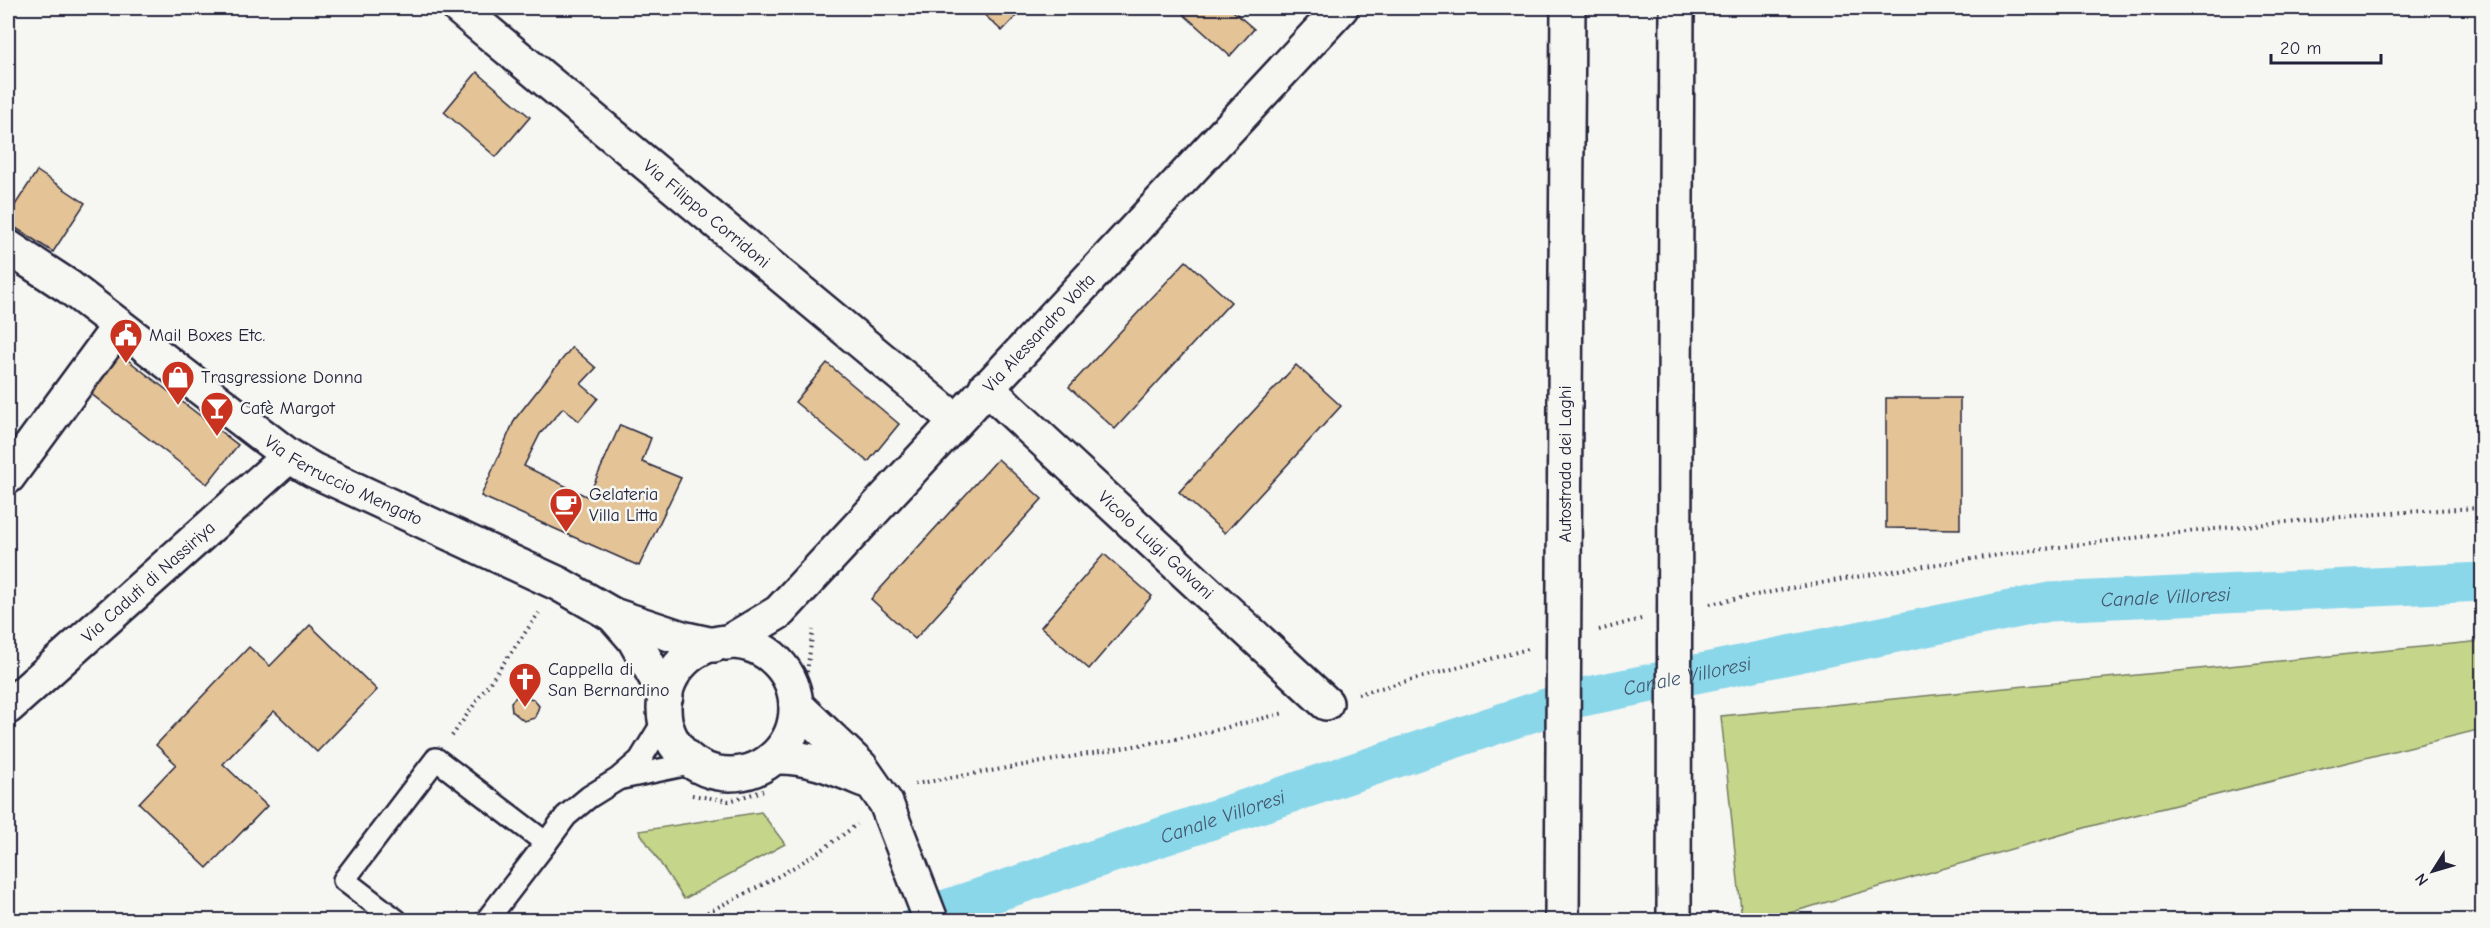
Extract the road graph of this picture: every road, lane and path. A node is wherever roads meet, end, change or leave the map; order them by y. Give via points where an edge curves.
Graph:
1 (459, 8) edge
2 (1341, 8) edge
3 (1568, 8) edge
4 (1677, 8) edge
5 (8, 248) edge
6 (119, 326) junction
7 (986, 387) junction
8 (955, 420) junction
9 (289, 456) junction
10 (8, 477) edge
11 (559, 584) junction
12 (613, 615) junction
13 (721, 644) junction
14 (1326, 703) dead end
15 (796, 705) junction
16 (8, 707) edge
17 (665, 708) junction
18 (775, 757) junction
19 (435, 759) junction
20 (618, 779) junction
21 (691, 779) junction
22 (872, 783) junction
23 (770, 789) dead end
24 (854, 816) dead end
25 (546, 843) junction
26 (396, 921) edge
27 (487, 921) edge
28 (691, 921) edge
29 (931, 921) edge
30 (1562, 921) edge
31 (1674, 921) edge

1 - 8 main road, Via Filippo Corridoni
2 - 7 main road, Via Alessandro Volta
3 - 30 main road, Autostrada dei Laghi, bridge
4 - 31 main road, bridge
5 - 6 main road, Via Ferruccio Mengato via 69,287
6 - 9 main road, Via Ferruccio Mengato
6 - 10 main road
7 - 8 main road, Via Alessandro Volta
7 - 14 main road, Vicolo Luigi Galvani
8 - 13 main road, Via Alessandro Volta via 779,612
9 - 11 main road, Via Ferruccio Mengato via 351,489
9 - 16 main road, Via Caduti di Nassiriya
11 - 12 main road, Via Ferruccio Mengato
11 - 19 path
12 - 13 main road, Via Ferruccio Mengato via 682,638
12 - 17 main road, Via Ferruccio Mengato via 634,639
13 - 15 main road via 750,646 766,653 792,686
13 - 17 main road via 703,649 682,663 674,674
15 - 18 main road via 793,730
15 - 22 main road via 861,767
17 - 20 lane via 640,760
17 - 21 main road
18 - 21 main road via 739,774 710,771
18 - 22 main road via 796,756
19 - 25 lane
19 - 26 lane via 344,880
20 - 21 lane
20 - 25 lane via 566,816
21 - 23 path via 729,801
22 - 29 main road via 893,818
24 - 28 path via 860,822 832,845 782,876
25 - 27 lane

